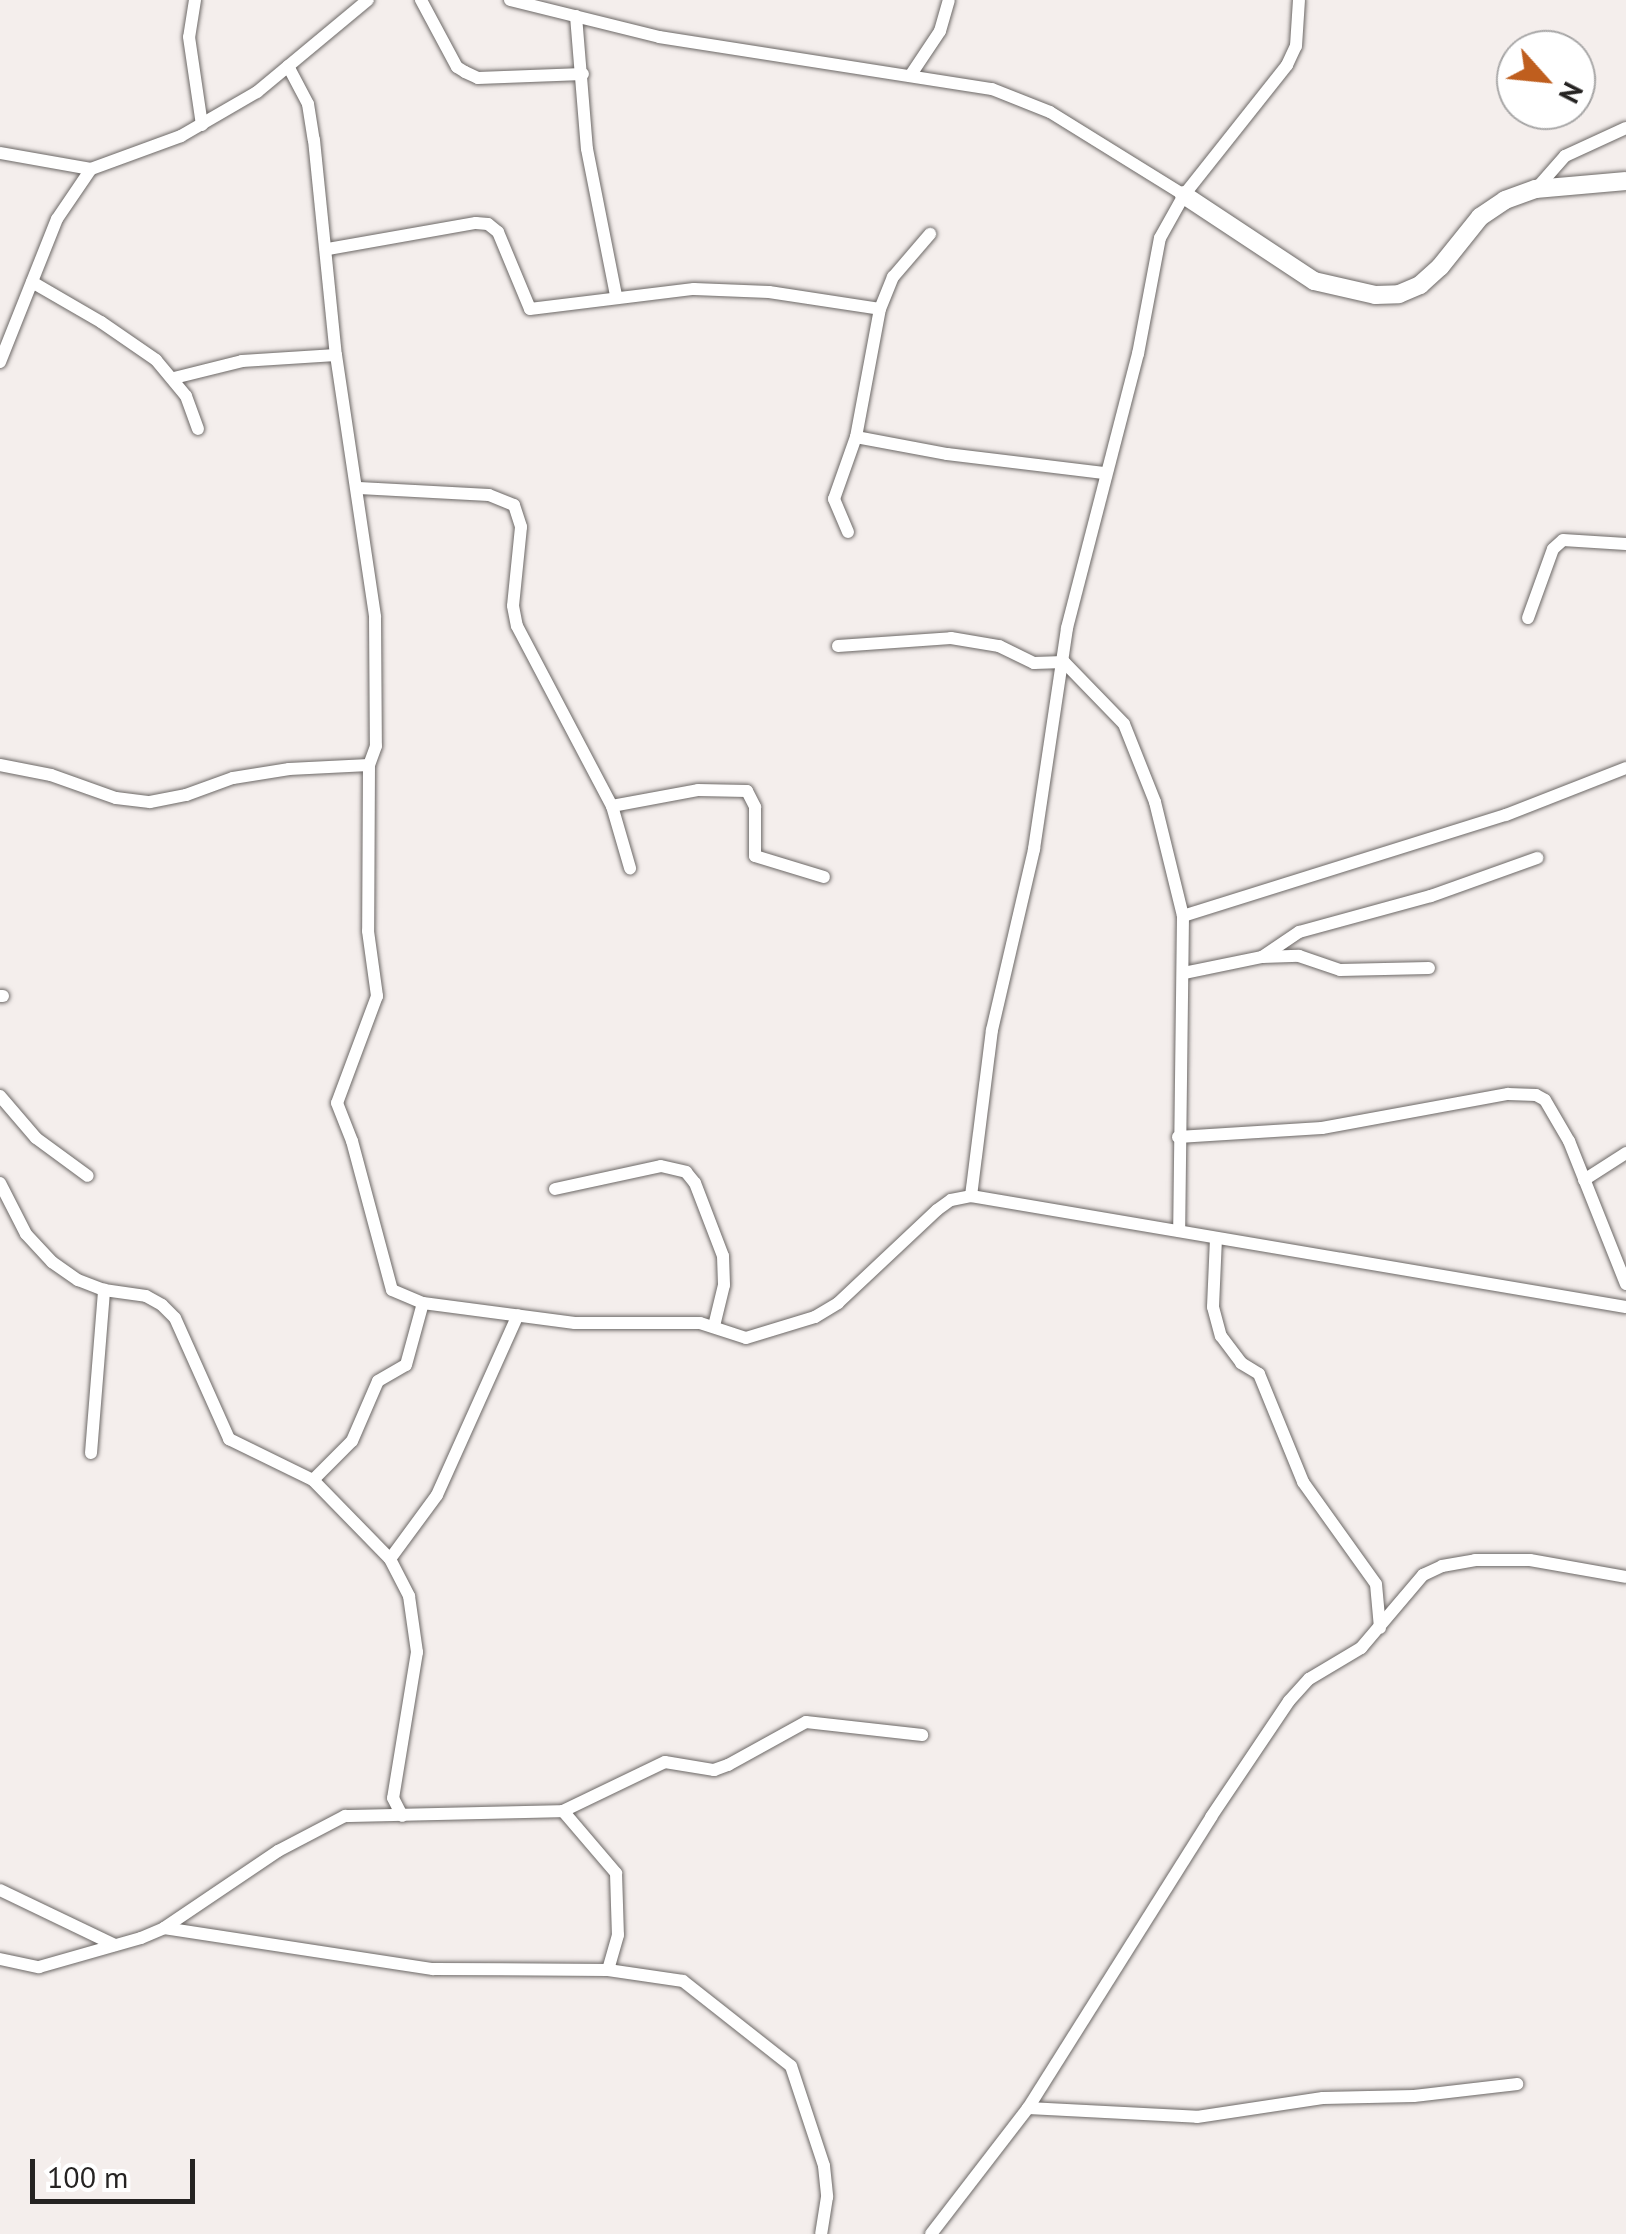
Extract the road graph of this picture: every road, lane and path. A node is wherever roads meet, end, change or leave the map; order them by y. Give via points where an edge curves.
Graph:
1 (195, 0) edge
2 (368, 0) edge
3 (421, 0) edge
4 (510, 0) edge
5 (949, 0) edge
6 (1299, 0) edge
7 (576, 16) junction
8 (288, 66) junction
9 (584, 74) junction
10 (910, 76) junction
11 (202, 125) junction
12 (1626, 128) edge
13 (0, 153) edge
14 (92, 169) junction
15 (1626, 181) edge
16 (1536, 189) junction
17 (1184, 195) junction
18 (930, 234) dead end
19 (328, 248) junction
20 (32, 282) junction
21 (616, 296) junction
22 (880, 309) junction
23 (336, 355) junction
24 (0, 362) edge
25 (174, 378) junction
26 (198, 428) dead end
27 (856, 436) junction
28 (1104, 473) junction
29 (359, 488) junction
30 (848, 532) dead end
31 (1626, 544) edge
32 (1528, 618) dead end
33 (838, 646) dead end
34 (1064, 662) junction
35 (0, 765) edge
36 (369, 765) junction
37 (1626, 768) edge
38 (612, 806) junction
39 (1537, 858) dead end
40 (630, 868) dead end
41 (824, 877) dead end
42 (1183, 916) junction
43 (1262, 957) junction
44 (1428, 968) dead end
45 (1184, 973) junction
46 (0, 1096) edge
47 (1178, 1137) junction
48 (1626, 1153) edge
49 (88, 1176) dead end
50 (1584, 1180) junction
51 (0, 1184) edge
52 (555, 1189) dead end
53 (971, 1196) junction
54 (1178, 1232) junction
55 (1216, 1238) junction
56 (1626, 1284) edge
57 (104, 1290) junction
58 (423, 1303) junction
59 (1626, 1307) edge
60 (518, 1315) junction
61 (714, 1326) junction
62 (92, 1453) dead end
63 (314, 1480) junction
64 (390, 1559) junction
65 (1626, 1576) edge
66 (1380, 1628) junction
67 (922, 1735) dead end
68 (563, 1811) junction
69 (402, 1816) junction
70 (0, 1890) edge
71 (164, 1928) junction
72 (116, 1945) junction
73 (0, 1959) edge
74 (608, 1970) junction
75 (1518, 2084) dead end
76 (1028, 2108) junction
77 (821, 2234) edge
78 (930, 2234) edge

1 - 11 street via 189,37
2 - 8 street
3 - 9 street via 457,67 478,78
4 - 7 street
5 - 10 street via 940,32
6 - 17 street via 1296,46 1287,65
7 - 9 street
7 - 10 street via 659,37
8 - 11 street
8 - 19 street via 308,104
9 - 21 street via 587,149
10 - 17 street via 992,89 1050,112
11 - 14 street
12 - 16 street via 1565,156
13 - 14 street
14 - 20 street via 57,219
15 - 16 street
16 - 17 street via 1480,216 1420,284 1376,295 1314,281
17 - 28 street via 1160,238 1138,354
18 - 22 street via 893,276
19 - 21 street via 488,224 498,232 530,309
19 - 23 street
20 - 24 street
20 - 25 street via 131,341
21 - 22 street via 769,292
22 - 27 street
23 - 25 street via 242,361
23 - 29 street
25 - 26 street
27 - 28 street
27 - 30 street via 834,500
28 - 34 street
29 - 36 street via 375,617 376,746
29 - 38 street via 489,495 514,504 521,527 517,626
31 - 32 street via 1563,540
33 - 34 street via 951,638 999,646 1034,662
34 - 42 street via 1124,724 1155,802
34 - 53 street via 1031,864 996,1007
35 - 36 street via 150,802 289,768
36 - 58 street via 368,931 377,996 338,1103 387,1284
37 - 42 street via 1506,816
38 - 40 street
38 - 41 street via 698,790 748,791 755,807 755,856
39 - 43 street via 1298,932
42 - 45 street
43 - 44 street via 1299,956 1340,970
43 - 45 street
45 - 47 street
46 - 49 street via 36,1138
47 - 50 street via 1322,1128 1508,1094 1536,1095 1554,1114
47 - 54 street
48 - 50 street
50 - 56 street
51 - 57 street via 26,1234 52,1262
52 - 61 street via 661,1166 686,1172 722,1256 724,1284
53 - 54 street
53 - 61 street via 937,1210 815,1317 746,1338
54 - 55 street
55 - 59 street
55 - 66 street via 1213,1307 1221,1336 1259,1374 1303,1482 1376,1584
57 - 62 street
57 - 63 street via 162,1304 175,1318 229,1439
58 - 60 street
58 - 63 street via 406,1365 378,1381 352,1441
60 - 61 street
60 - 64 street via 437,1495
63 - 64 street
64 - 69 street via 409,1596 417,1652 397,1756 394,1798
65 - 66 street via 1530,1560 1442,1566 1423,1575
66 - 76 street via 1288,1701
67 - 68 street via 806,1722 728,1765 714,1770 665,1762
68 - 69 street
68 - 74 street via 616,1873 618,1935
69 - 71 street via 362,1813 329,1823
70 - 72 street
71 - 72 street
71 - 74 street via 433,1969
72 - 73 street via 39,1967
74 - 77 street via 682,1981 791,2066 824,2166
75 - 76 street via 1322,2098 1197,2117
76 - 78 street

